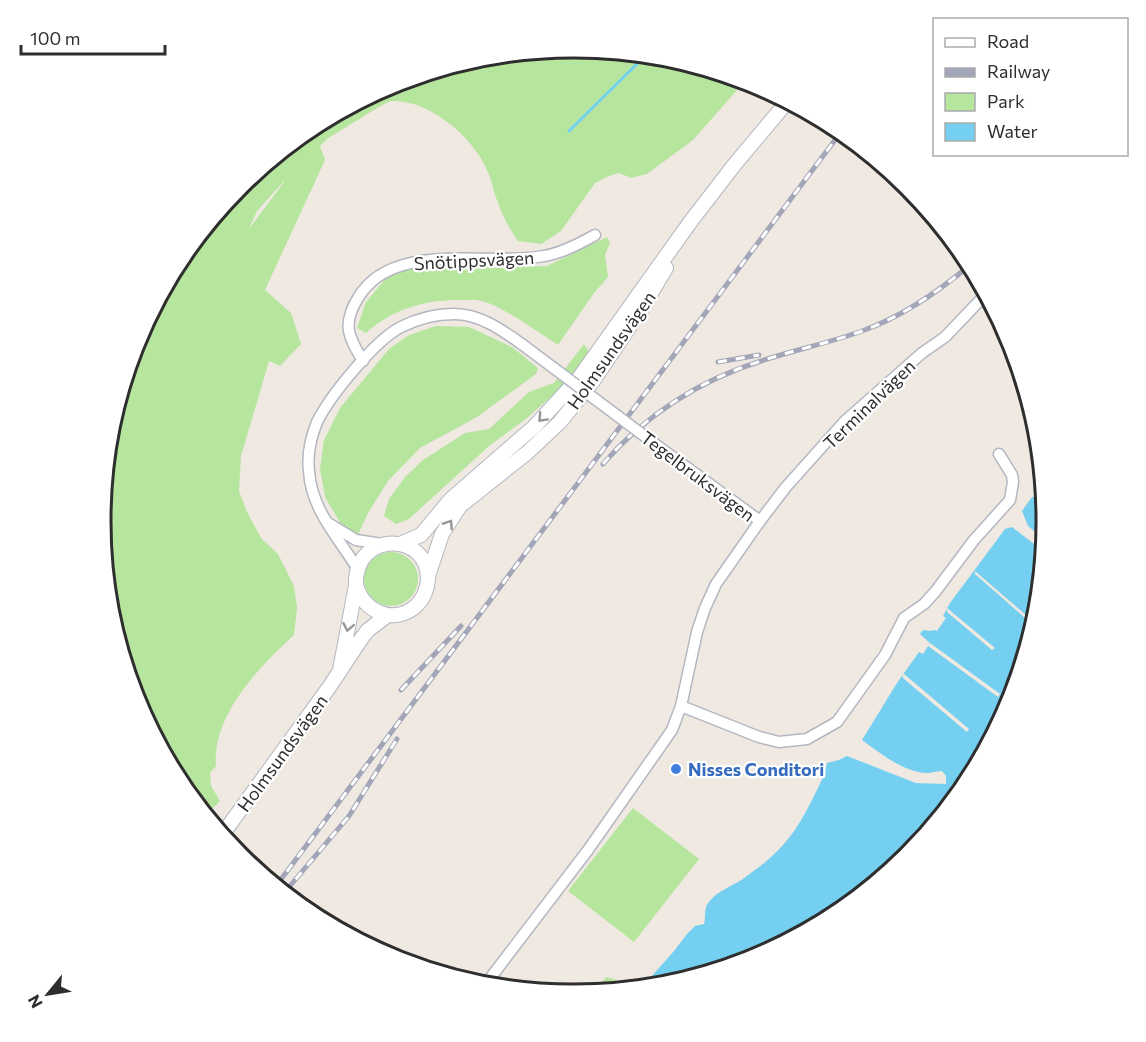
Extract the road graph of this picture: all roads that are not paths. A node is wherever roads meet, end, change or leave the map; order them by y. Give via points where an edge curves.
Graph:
1 (782, 108) edge
2 (691, 221) junction
3 (595, 235) dead end
4 (980, 301) edge
5 (363, 361) junction
6 (999, 454) dead end
7 (760, 521) junction
8 (328, 523) junction
9 (382, 544) junction
10 (400, 544) junction
11 (357, 568) junction
12 (428, 576) junction
13 (356, 585) junction
14 (388, 615) junction
15 (340, 670) junction
16 (681, 706) junction
17 (227, 828) edge
18 (492, 976) edge

1 - 2 main road, Holmsundsvägen
2 -> 10 main road, Holmsundsvägen via 579,378 534,427 451,499 422,535
12 -> 2 main road, Holmsundsvägen via 442,534 460,506 560,422 593,381 644,306
3 - 5 street, Snötippsvägen via 543,256 434,260 406,264 384,273 362,290 348,322 348,334
4 - 7 street, Terminalvägen via 945,337 845,422
5 - 7 street, Tegelbruksvägen, bridge via 399,327 435,315 478,318 523,345
5 - 8 street, Tegelbruksvägen via 324,410 312,438 310,486
6 - 16 street via 1012,476 1010,500 935,592 903,618 885,655 837,722 807,739 779,742
7 - 16 street, Tegelbruksvägen via 716,584 705,608
8 - 9 street, Tegelbruksvägen via 356,540
8 - 11 street, Tegelbruksvägen
9 - 10 main road, Holmsundsvägen
9 - 11 main road via 369,551
10 - 12 main road via 419,555
11 - 13 main road, Holmsundsvägen
12 - 14 main road, Holmsundsvägen via 426,591 416,606
13 - 14 main road via 365,603
13 -> 15 main road, Holmsundsvägen
14 - 15 main road, Holmsundsvägen via 368,630
15 - 17 main road, Holmsundsvägen
16 - 18 street, Tegelbruksvägen via 672,730 653,760

